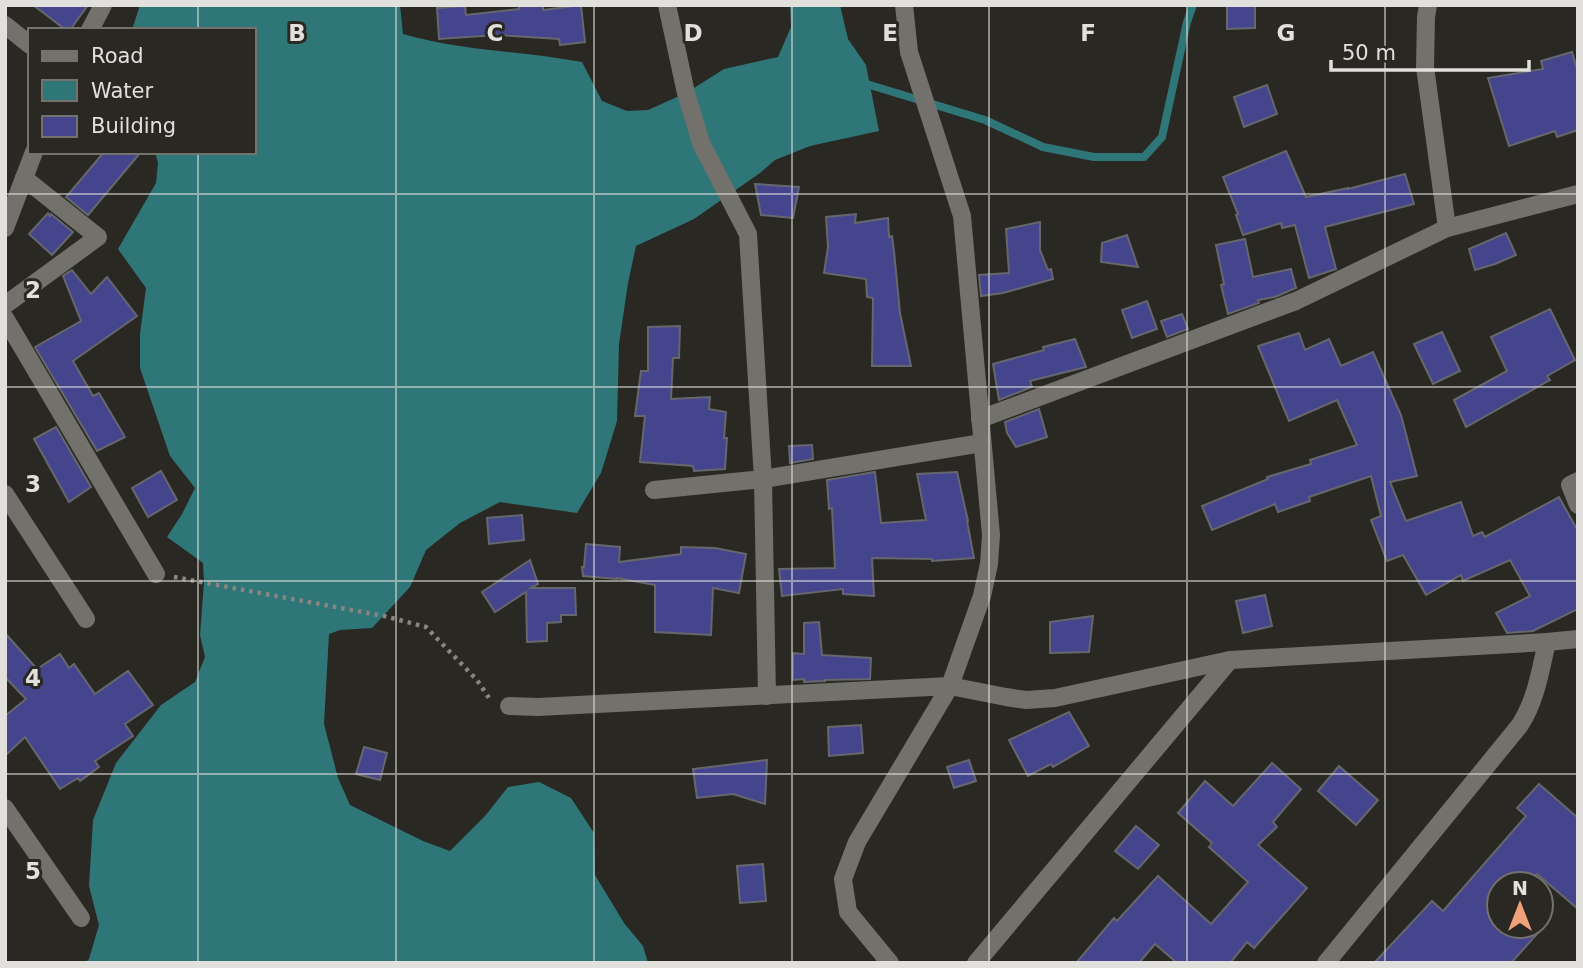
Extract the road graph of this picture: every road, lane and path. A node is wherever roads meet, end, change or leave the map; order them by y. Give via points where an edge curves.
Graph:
1 (103, 5) edge
2 (667, 5) edge
3 (904, 5) edge
4 (1428, 5) edge
5 (5, 24) edge
6 (91, 28) edge
7 (28, 43) edge
8 (33, 154) edge
9 (24, 177) junction
10 (1578, 194) edge
11 (5, 228) edge
12 (1447, 228) junction
13 (5, 305) edge
14 (5, 317) edge
15 (980, 419) junction
16 (982, 443) junction
17 (763, 479) junction
18 (1578, 481) edge
19 (654, 490) dead end
20 (5, 494) edge
21 (1578, 505) edge
22 (156, 574) joint
23 (86, 619) dead end
24 (1578, 639) edge
25 (1547, 642) junction
26 (1230, 660) junction
27 (950, 686) junction
28 (767, 696) junction
29 (509, 706) joint
30 (5, 808) edge
31 (81, 918) dead end
32 (890, 963) edge
33 (976, 963) edge
34 (1326, 963) edge

1 - 6 street
2 - 17 street via 701,143 748,234
3 - 15 street via 909,52 962,216
4 - 12 street via 1425,67
5 - 7 street
8 - 9 street
9 - 11 street
9 - 13 street via 98,237
10 - 12 street
12 - 15 street via 1296,301
14 - 22 street
15 - 16 street
16 - 17 street
16 - 27 street via 991,535 989,564
17 - 19 street
17 - 28 street
18 - 21 street via 1570,485
20 - 23 street
22 - 29 path via 426,627 477,680 488,698
24 - 25 street
25 - 26 street
25 - 34 street via 1535,695 1520,725
26 - 27 street via 1055,698 1006,697
26 - 33 street
27 - 28 street
27 - 32 street via 857,842 843,879 848,912
28 - 29 street
30 - 31 street

